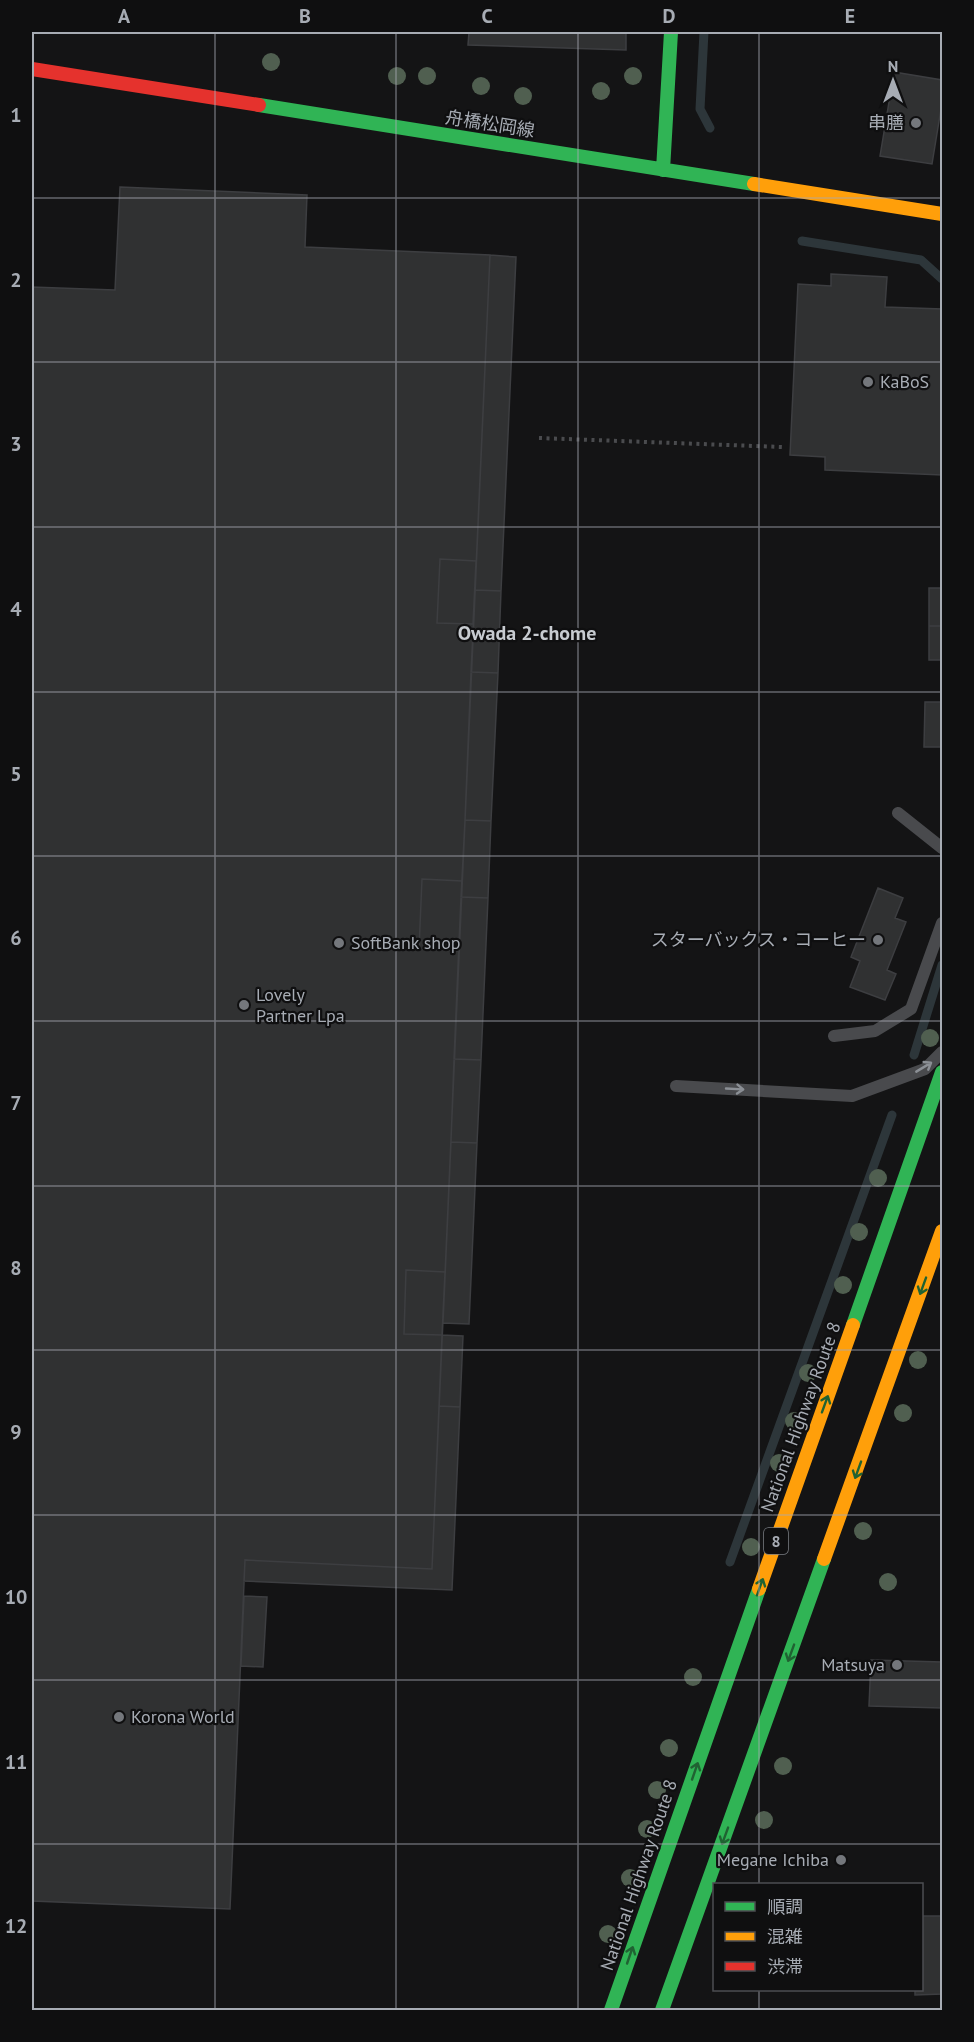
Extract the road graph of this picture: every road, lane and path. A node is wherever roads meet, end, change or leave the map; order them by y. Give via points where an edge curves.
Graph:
1 (671, 32) edge
2 (32, 69) edge
3 (663, 170) junction
4 (942, 214) edge
5 (539, 438) dead end
6 (782, 447) dead end
7 (898, 813) dead end
8 (942, 848) edge
9 (942, 923) edge
10 (834, 1036) dead end
11 (942, 1052) edge
12 (942, 1072) edge
13 (676, 1086) dead end
14 (942, 1231) edge
15 (611, 2010) edge
16 (662, 2010) edge

1 - 3 main road
2 - 3 main road, 舟橋松岡線
3 - 4 main road, 舟橋松岡線
5 - 6 path
7 - 8 lane
9 - 10 lane via 911,1009 875,1031
13 -> 11 lane via 852,1096 926,1069
15 -> 12 main road, National Highway Route 8 / 8
14 -> 16 main road

